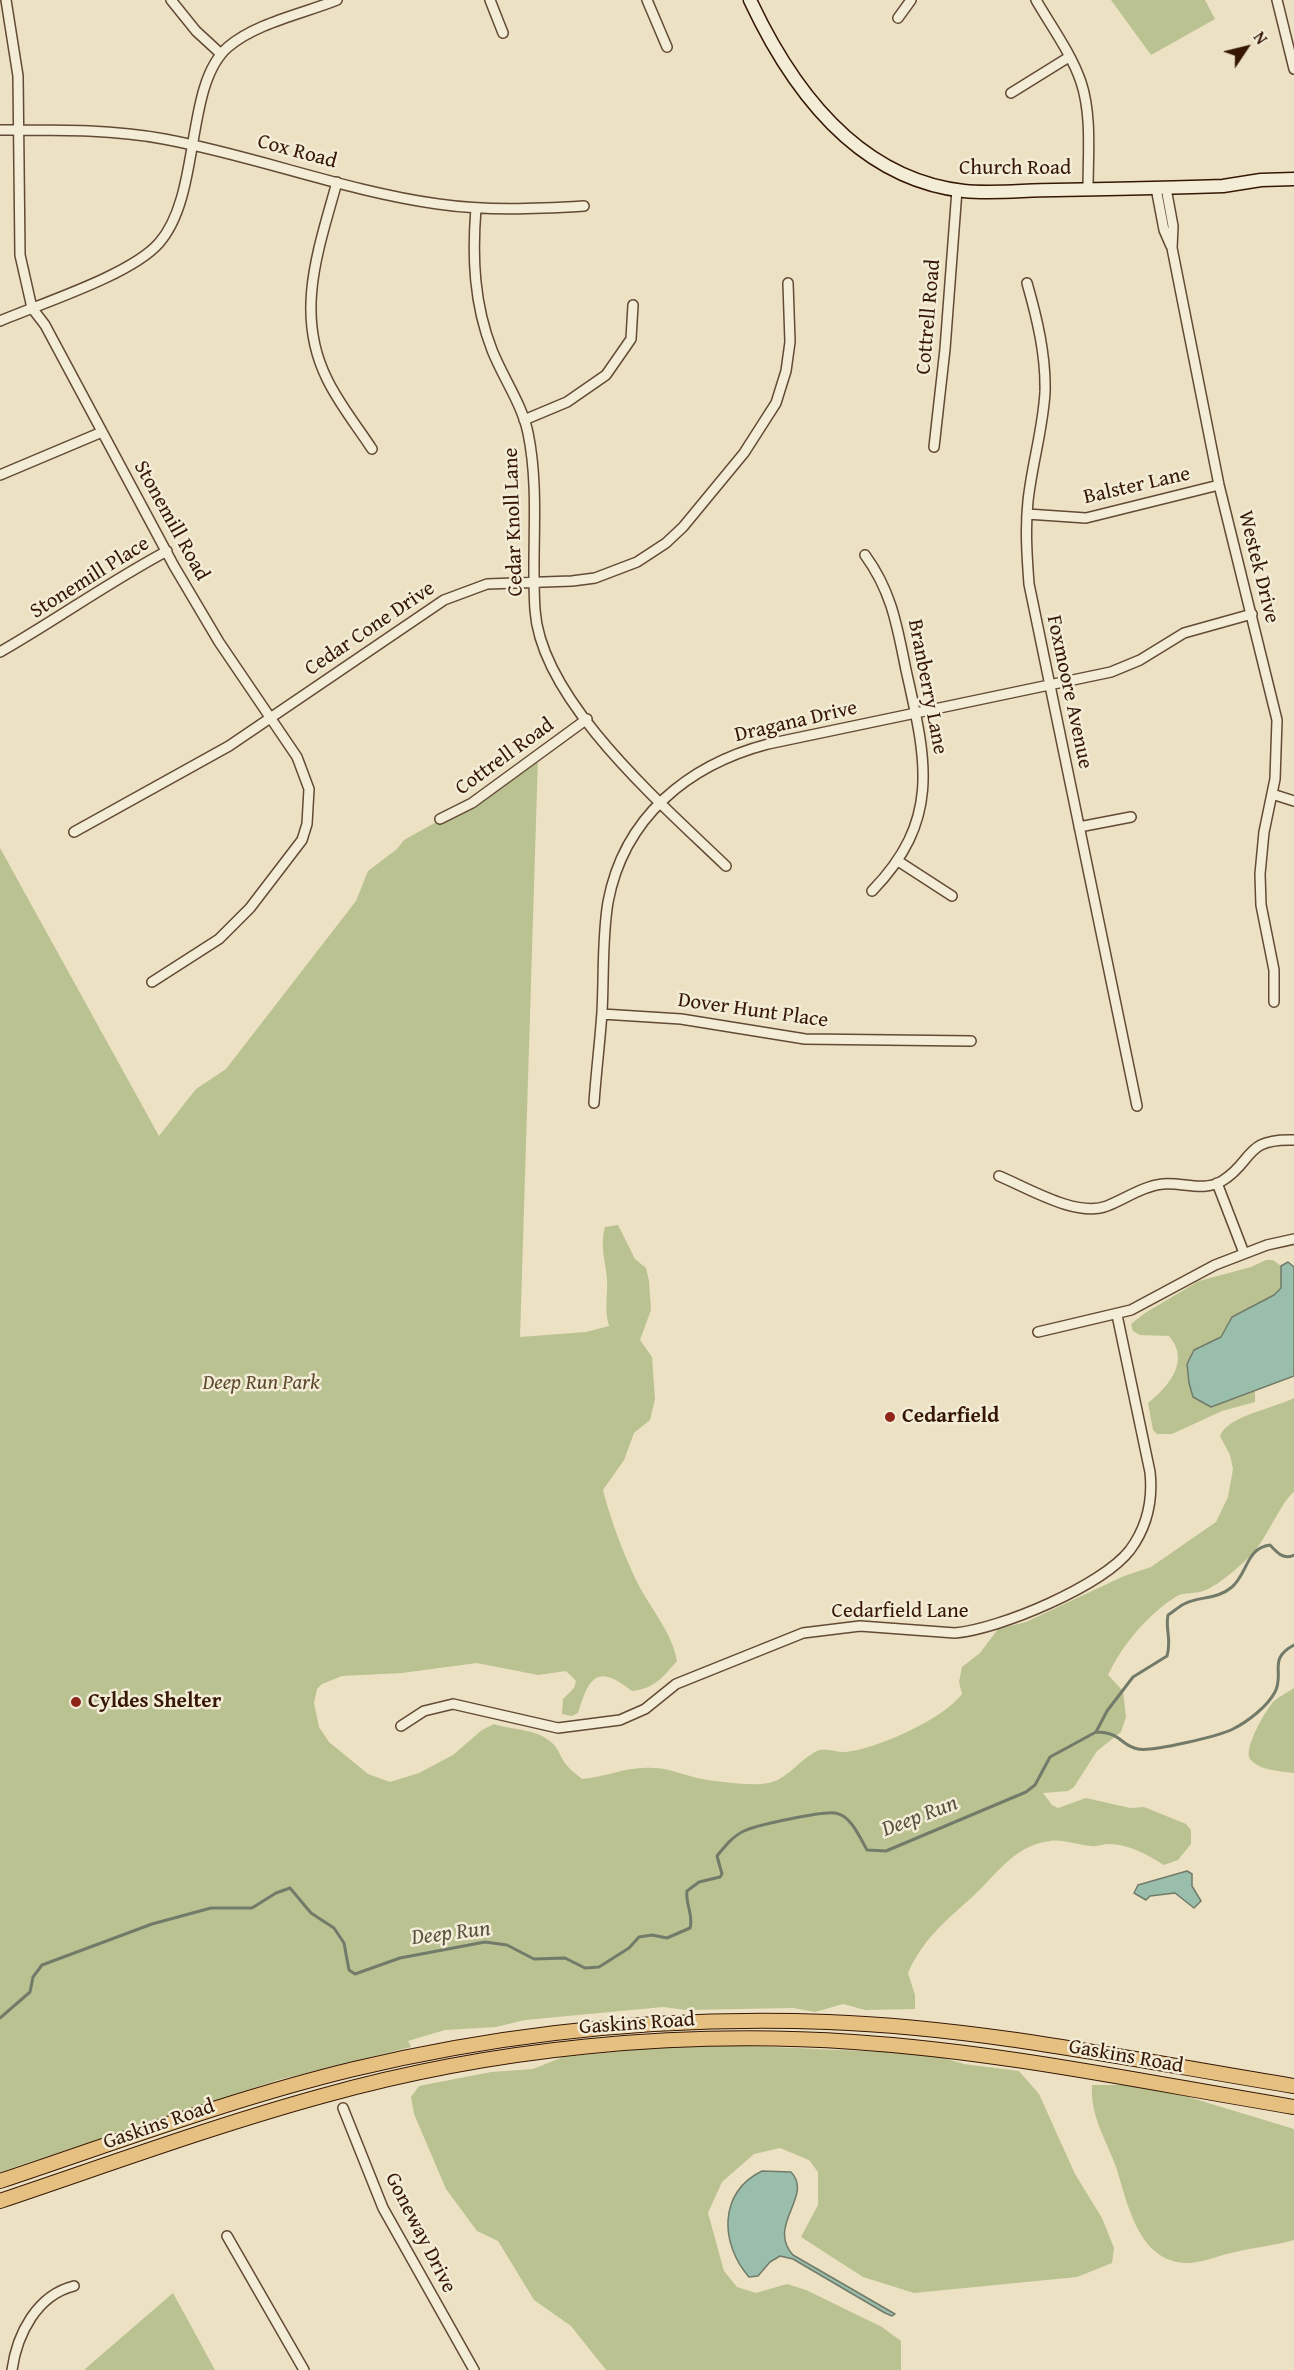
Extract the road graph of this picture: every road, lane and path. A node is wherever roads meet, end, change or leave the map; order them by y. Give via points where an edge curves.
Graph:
1 (6, 0) edge
2 (171, 0) edge
3 (337, 0) edge
4 (490, 0) edge
5 (647, 0) edge
6 (750, 0) edge
7 (911, 0) edge
8 (1036, 0) edge
9 (1277, 0) edge
10 (323, 2) edge
11 (898, 18) dead end
12 (504, 33) dead end
13 (667, 46) dead end
14 (221, 54) junction
15 (1069, 57) junction
16 (1294, 69) edge
17 (1011, 93) dead end
18 (0, 130) edge
19 (19, 130) junction
20 (193, 145) junction
21 (1294, 179) edge
22 (337, 182) junction
23 (1161, 188) junction
24 (1088, 189) junction
25 (957, 190) junction
26 (584, 206) dead end
27 (476, 208) junction
28 (788, 283) dead end
29 (1027, 283) dead end
30 (633, 305) dead end
31 (32, 308) junction
32 (0, 321) edge
33 (524, 420) junction
34 (102, 432) junction
35 (934, 447) dead end
36 (372, 449) dead end
37 (0, 475) edge
38 (1219, 485) junction
39 (1027, 514) junction
40 (167, 551) junction
41 (865, 555) dead end
42 (535, 582) junction
43 (1252, 614) junction
44 (0, 652) edge
45 (1049, 685) junction
46 (916, 713) junction
47 (270, 718) junction
48 (588, 719) junction
49 (1272, 794) junction
50 (1294, 801) edge
51 (660, 802) junction
52 (1131, 817) dead end
53 (440, 819) dead end
54 (1079, 827) junction
55 (74, 832) dead end
56 (898, 861) junction
57 (726, 866) dead end
58 (872, 891) dead end
59 (952, 896) dead end
60 (152, 982) dead end
61 (1274, 1002) dead end
62 (602, 1014) junction
63 (971, 1041) dead end
64 (594, 1103) dead end
65 (1137, 1106) dead end
66 (1294, 1140) edge
67 (999, 1176) dead end
68 (1217, 1183) junction
69 (1294, 1239) edge
70 (1244, 1253) junction
71 (1117, 1315) junction
72 (1038, 1332) dead end
73 (401, 1726) dead end
74 (1294, 2086) edge
75 (1294, 2107) edge
76 (343, 2108) dead end
77 (0, 2181) edge
78 (0, 2201) edge
79 (227, 2236) dead end
80 (74, 2286) dead end
81 (12, 2370) edge
82 (304, 2370) edge
83 (474, 2370) edge

1 - 19 street, Stonemill Road via 16,50
2 - 14 street
3 - 10 street
4 - 12 street
5 - 13 street
6 - 25 main road, Church Road via 797,79 851,143 887,168
7 - 11 street
8 - 15 street
9 - 16 street
10 - 14 street via 245,36
14 - 20 street via 204,92
15 - 17 street
15 - 24 street via 1081,81 1088,115
18 - 19 street, Cox Road
19 - 20 street, Cox Road via 125,134
19 - 31 street, Stonemill Road via 20,255
20 - 22 street, Cox Road
20 - 31 street via 178,210 158,245 131,266
21 - 23 main road, Church Road
22 - 27 street, Cox Road via 405,198
22 - 36 street via 312,275 310,322 327,379
23 - 24 main road, Church Road
23 - 38 street, Westek Drive via 1164,230 1172,248
24 - 25 main road, Church Road
25 - 35 street, Cottrell Road
26 - 27 street, Cox Road
27 - 33 street, Cedar Knoll Lane via 474,265 481,317
28 - 42 street, Cedar Cone Drive via 790,342 776,403 754,439 682,527 651,553 622,569 572,581
29 - 39 street, Foxmoore Avenue via 1041,341 1045,389
30 - 33 street via 631,339 606,375 567,402
31 - 32 street
31 - 34 street, Stonemill Road
33 - 42 street, Cedar Knoll Lane via 533,470
34 - 37 street
34 - 40 street, Stonemill Road
38 - 39 street, Balster Lane via 1086,518
38 - 43 street, Westek Drive
39 - 45 street, Foxmoore Avenue via 1029,584
40 - 44 street, Stonemill Place
40 - 47 street, Stonemill Road via 219,642
41 - 46 street, Branberry Lane via 882,578 893,609
42 - 47 street, Cedar Cone Drive via 488,584 444,600
42 - 48 street, Cedar Knoll Lane via 535,610 543,651
43 - 45 street, Dragana Drive via 1184,633 1126,667
43 - 49 street, Westek Drive via 1277,720
45 - 46 street, Dragana Drive
45 - 54 street, Foxmoore Avenue
46 - 51 street, Dragana Drive via 740,752 699,771
46 - 56 street, Branberry Lane via 924,764 922,792 912,830
47 - 55 street, Cedar Cone Drive via 229,746
47 - 60 street, Stonemill Road via 297,757 309,789 302,840 233,927
48 - 51 street, Cedar Knoll Lane via 608,748
48 - 53 street, Cottrell Road via 472,803
49 - 50 street
49 - 61 street, Westek Drive via 1261,854 1260,888 1274,970
51 - 57 street, Cedar Knoll Lane
51 - 62 street, Dragana Drive via 630,842 614,880 606,925
52 - 54 street
54 - 65 street, Foxmoore Avenue
56 - 58 street, Branberry Lane
56 - 59 street
62 - 63 street, Dover Hunt Place via 673,1018 805,1040
62 - 64 street, Dragana Drive
66 - 68 street via 1271,1140 1260,1145
67 - 68 street via 1083,1210 1106,1207 1153,1186
68 - 70 street
69 - 70 street
70 - 71 street
71 - 72 street
71 - 73 street, Cedarfield Lane via 1150,1472 1151,1496 1145,1522 1130,1550 1092,1579 1039,1607 970,1632 860,1626 796,1635 676,1684 645,1709 620,1720 558,1728 453,1704 424,1711
74 - 77 main road, Gaskins Road via 938,2030 771,2021 645,2024 459,2047 352,2069 217,2108
75 - 78 main road, Gaskins Road via 1026,2060 918,2047 762,2039 667,2041 526,2055 380,2081 245,2118
76 - 83 street, Goneway Drive via 387,2216
79 - 82 street
80 - 81 street via 51,2295 32,2317

